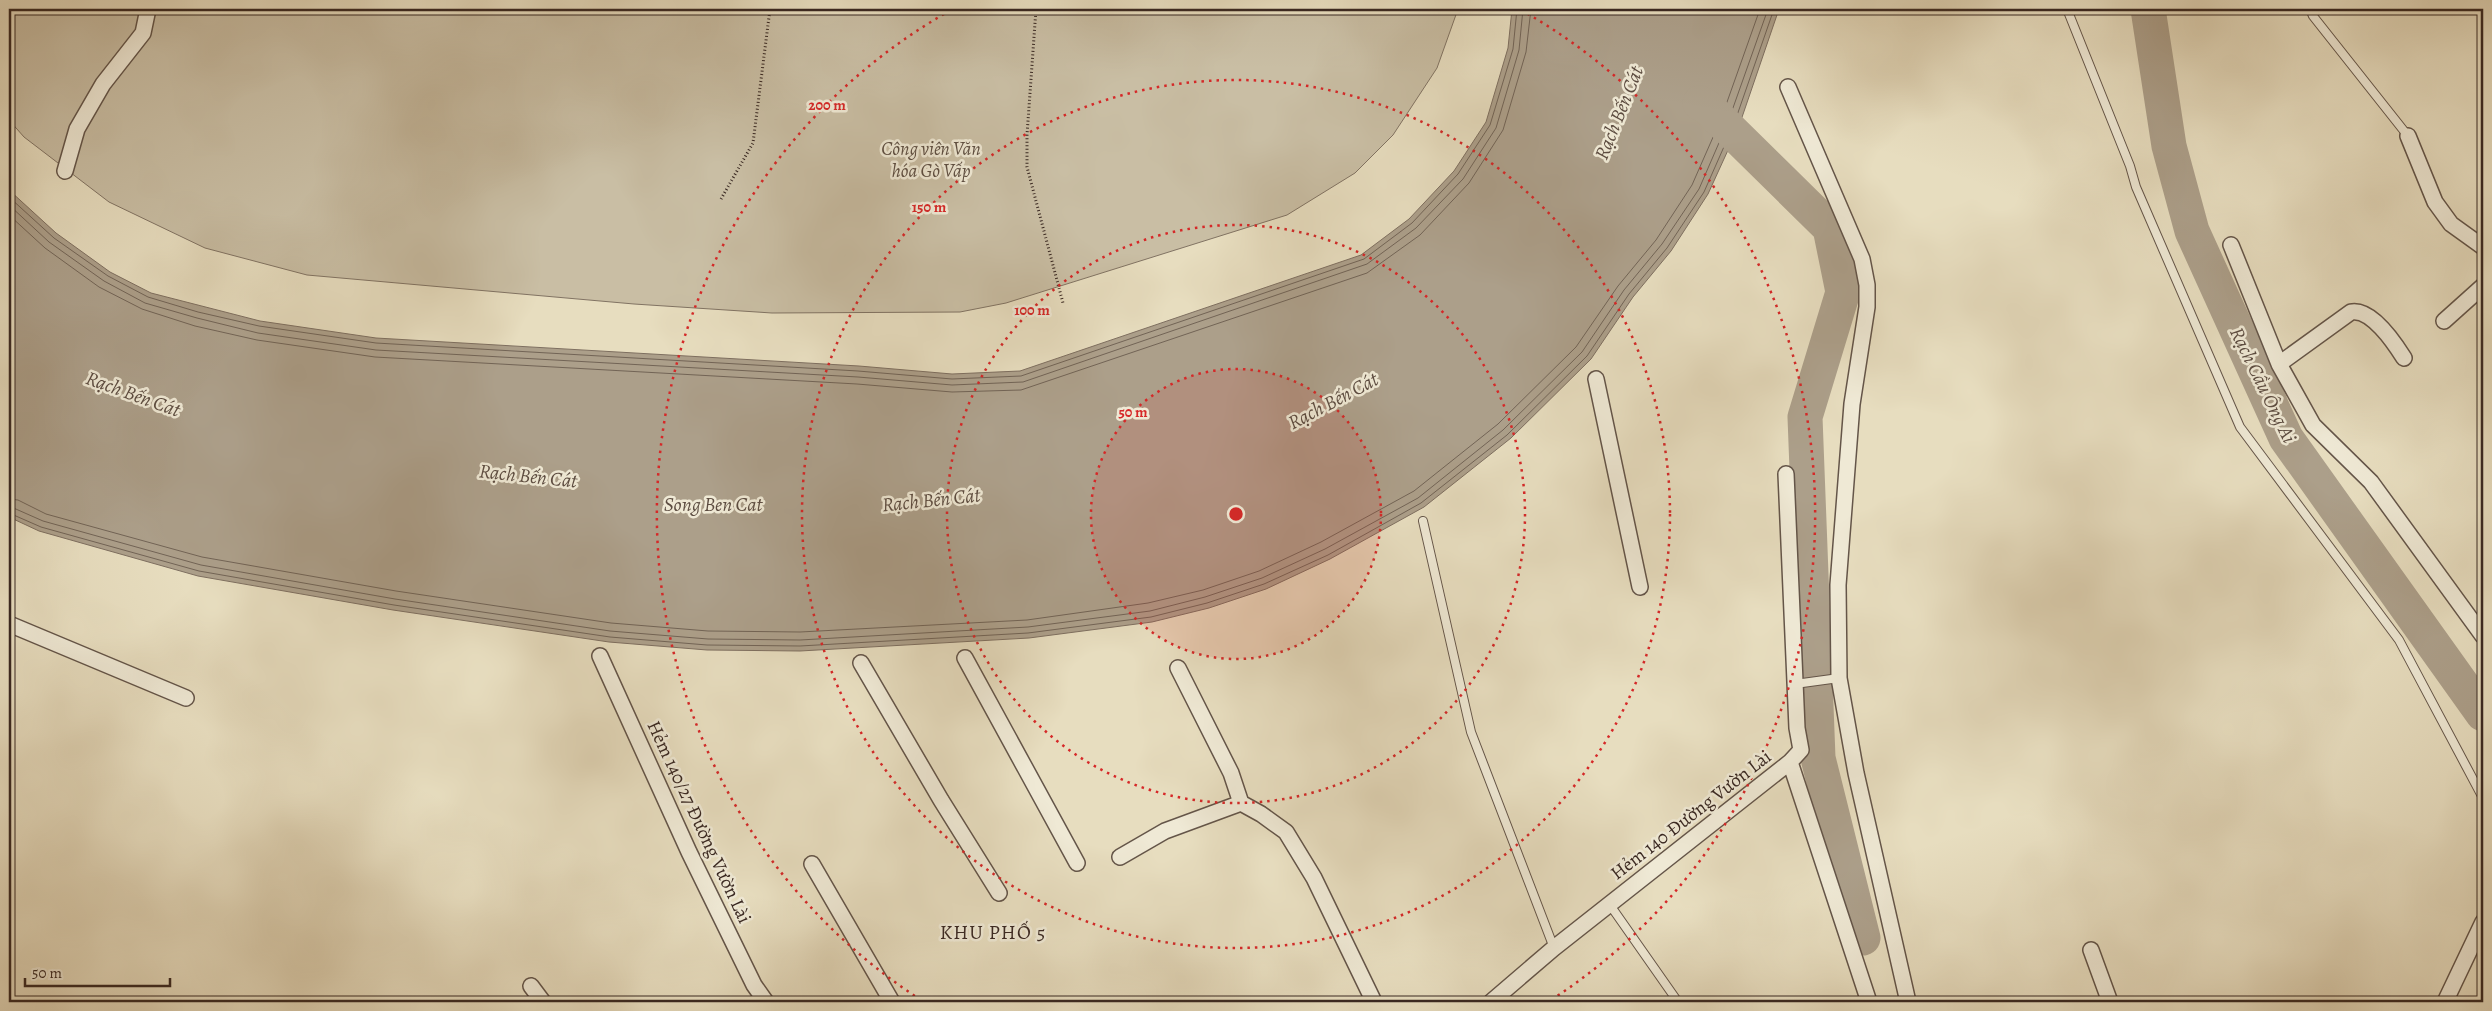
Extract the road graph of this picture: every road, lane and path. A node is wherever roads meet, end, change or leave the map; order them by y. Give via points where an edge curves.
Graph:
1 (148, 9) edge
2 (770, 9) edge
3 (1036, 9) edge
4 (2067, 9) edge
5 (2310, 9) edge
6 (1788, 87) dead end
7 (2408, 136) joint
8 (65, 172) dead end
9 (721, 199) dead end
10 (2231, 245) dead end
11 (2483, 246) edge
12 (2483, 286) edge
13 (1063, 303) dead end
14 (2444, 321) dead end
15 (2404, 358) dead end
16 (2280, 364) junction
17 (1596, 379) dead end
18 (1786, 474) dead end
19 (1423, 521) dead end
20 (1640, 587) dead end
21 (9, 624) edge
22 (2483, 636) edge
23 (600, 656) dead end
24 (965, 658) dead end
25 (861, 663) dead end
26 (1178, 668) dead end
27 (1836, 679) junction
28 (1799, 683) junction
29 (186, 698) dead end
30 (1790, 762) junction
31 (2483, 798) edge
32 (1241, 803) junction
33 (1120, 857) dead end
34 (1077, 863) dead end
35 (812, 864) dead end
36 (1000, 893) dead end
37 (1610, 905) junction
38 (2483, 922) edge
39 (1554, 948) junction
40 (2091, 950) dead end
41 (532, 986) dead end
42 (543, 1002) edge
43 (766, 1002) edge
44 (892, 1002) edge
45 (1374, 1002) edge
46 (1491, 1002) edge
47 (1678, 1002) edge
48 (1869, 1002) edge
49 (1908, 1002) edge
50 (2110, 1002) edge
51 (2445, 1002) edge

1 - 8 street via 143,33 103,84 77,129
2 - 9 path via 753,143
3 - 13 path via 1027,167
4 - 31 lane via 2136,187 2240,427 2400,640
5 - 7 lane
6 - 27 street via 1862,260 1868,285 1852,404 1838,585
7 - 11 street via 2435,202 2451,224
10 - 16 street
12 - 14 street
15 - 16 street via 2371,318 2357,311 2351,312
16 - 22 street via 2313,425 2371,482
17 - 20 street
18 - 28 street
19 - 39 lane via 1471,732
21 - 29 street
23 - 43 street, Hẻm 140/27 Đường Vườn Lài via 689,852 754,985
24 - 34 street
25 - 36 street
26 - 32 street via 1231,773
27 - 28 lane
27 - 49 street
28 - 30 street via 1797,728 1801,750
30 - 37 street, Hẻm 140 Đường Vườn Lài
30 - 48 street, Hẻm 140 Đường Vườn Lài
32 - 33 street via 1165,831
32 - 45 street via 1286,832 1314,878
35 - 44 street
37 - 39 street, Hẻm 140 Đường Vườn Lài
37 - 47 lane
38 - 51 street
39 - 46 street, Hẻm 140 Đường Vườn Lài
40 - 50 street
41 - 42 street

